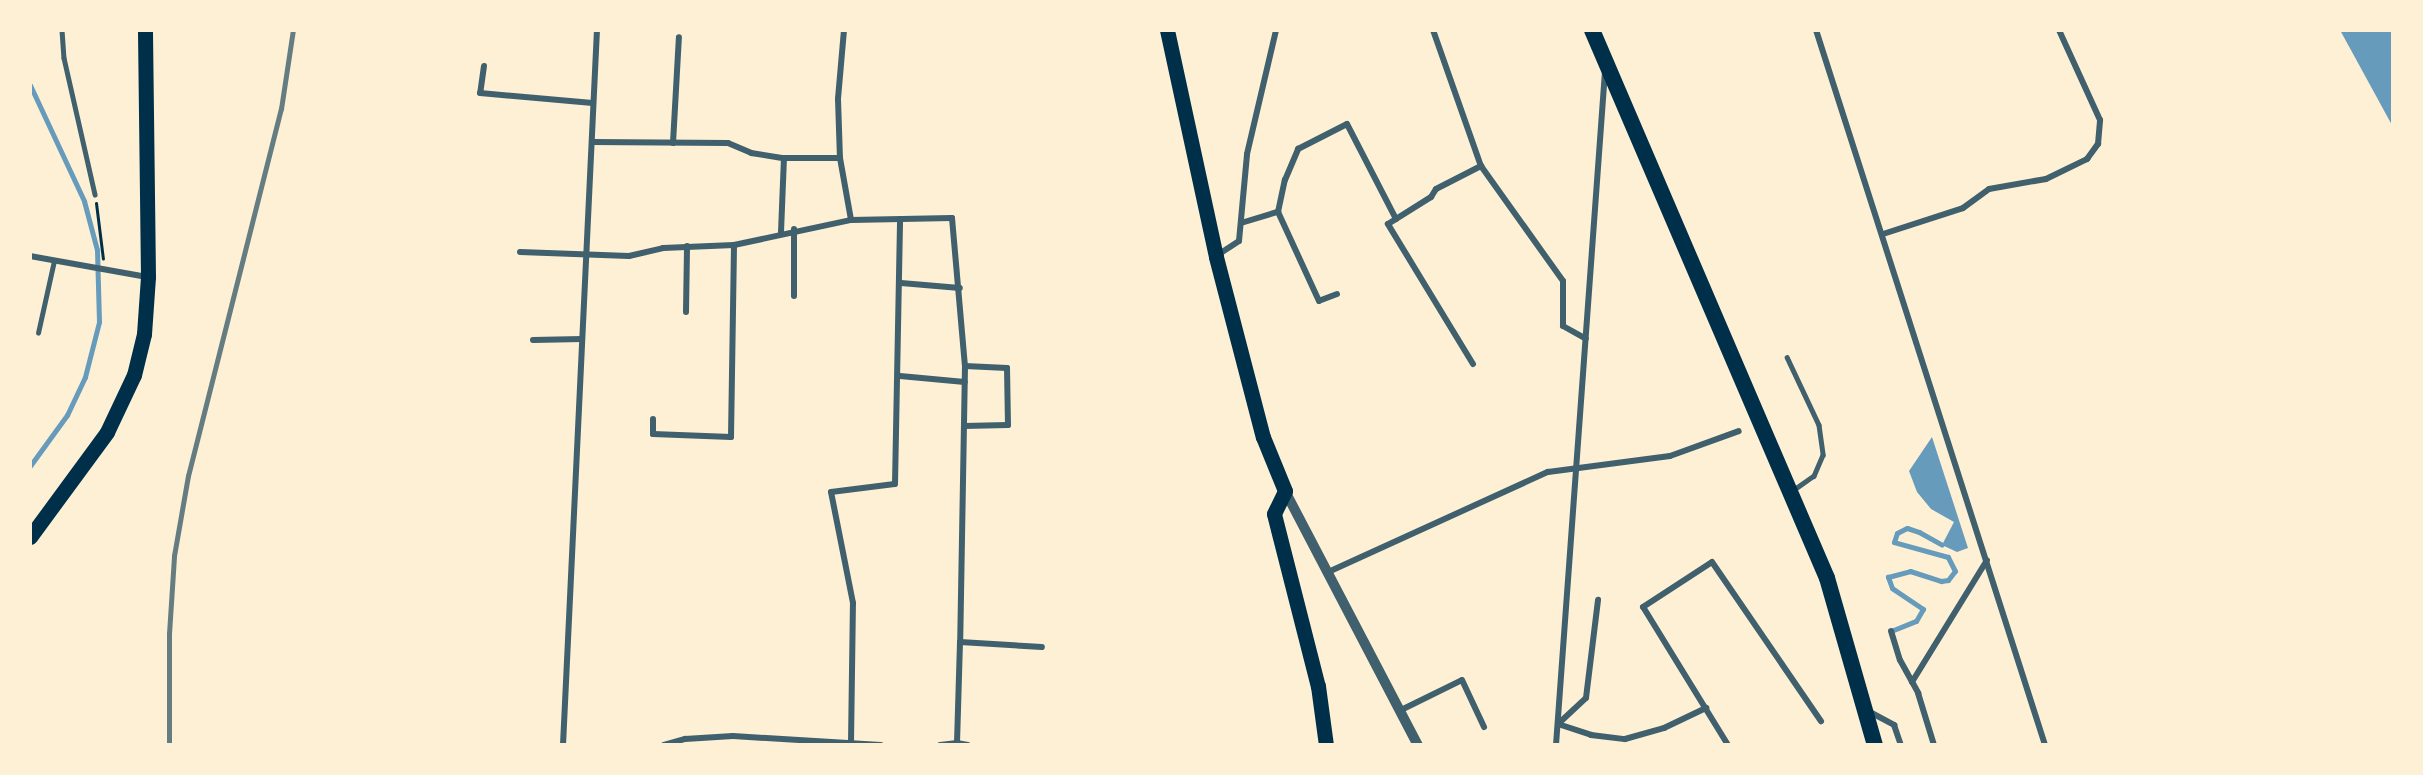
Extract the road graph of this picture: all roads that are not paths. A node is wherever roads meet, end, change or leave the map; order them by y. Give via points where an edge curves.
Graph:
1 (62, 30) edge
2 (145, 30) edge
3 (597, 30) edge
4 (844, 30) edge
5 (1167, 30) edge
6 (1276, 30) edge
7 (1433, 30) edge
8 (1592, 30) edge
9 (1816, 30) edge
10 (2059, 30) edge
11 (679, 37) dead end
12 (1605, 62) junction
13 (484, 66) dead end
14 (593, 103) junction
15 (592, 142) junction
16 (673, 143) junction
17 (784, 158) junction
18 (840, 158) junction
19 (1481, 166) junction
20 (95, 195) road end
21 (1278, 212) junction
22 (900, 219) junction
23 (1396, 219) junction
24 (851, 220) junction
25 (1241, 223) junction
26 (794, 230) junction
27 (781, 232) junction
28 (1883, 234) junction
29 (734, 245) junction
30 (687, 246) junction
31 (520, 252) dead end
32 (30, 256) edge
33 (586, 257) junction
34 (1216, 257) junction
35 (54, 261) junction
36 (148, 278) junction
37 (901, 284) junction
38 (960, 288) junction
39 (1337, 294) dead end
40 (794, 296) dead end
41 (686, 312) dead end
42 (38, 333) dead end
43 (582, 339) junction
44 (1586, 339) junction
45 (533, 340) dead end
46 (1787, 357) dead end
47 (1473, 364) dead end
48 (965, 366) junction
49 (900, 376) junction
50 (965, 382) junction
51 (653, 419) dead end
52 (964, 426) junction
53 (1739, 430) dead end
54 (1576, 470) junction
55 (1285, 491) junction
56 (1790, 493) junction
57 (30, 537) edge
58 (1987, 560) junction
59 (1326, 573) junction
60 (1598, 600) dead end
61 (1891, 631) dead end
62 (960, 642) junction
63 (1042, 647) dead end
64 (1912, 682) junction
65 (1706, 708) junction
66 (1864, 708) junction
67 (1399, 711) junction
68 (1821, 721) dead end
69 (1558, 724) junction
70 (1484, 727) dead end
71 (957, 742) junction
72 (851, 743) junction
73 (563, 745) edge
74 (664, 745) edge
75 (881, 745) edge
76 (939, 745) edge
77 (968, 745) edge
78 (1326, 745) edge
79 (1418, 745) edge
80 (1556, 745) edge
81 (1728, 745) edge
82 (1875, 745) edge
83 (1901, 745) edge
84 (1934, 745) edge
85 (2045, 745) edge

1 - 20 lane via 64,58
2 - 36 main road
3 - 14 street
4 - 18 street via 838,99
5 - 34 main road
6 - 25 street via 1247,154
7 - 19 street
8 - 12 highway
9 - 28 street
10 - 28 street via 2100,120 2098,144 2088,159 2046,179 1989,189 1963,208
11 - 16 street
12 - 44 street
12 - 56 highway
13 - 14 street via 480,93
14 - 15 street
15 - 16 street
15 - 33 street
16 - 17 street via 728,143 751,153
17 - 18 street
17 - 27 street
18 - 24 street
19 - 23 street via 1436,189 1431,197
19 - 44 street via 1563,281 1563,326
21 - 23 street via 1284,180 1298,149 1347,124
21 - 25 street
21 - 39 street via 1319,301
22 - 24 street
22 - 37 street
22 - 38 street via 952,218
23 - 47 street via 1388,224
24 - 26 street
25 - 34 street via 1239,241
26 - 27 street
26 - 40 street
27 - 29 street
28 - 58 street
29 - 30 street
29 - 51 street via 731,437 653,434
30 - 33 street via 629,256
30 - 41 street
31 - 33 street
32 - 35 street
33 - 43 street
34 - 55 main road via 1263,437
35 - 36 street
35 - 42 lane
36 - 57 main road via 144,334 123,402 88,462
37 - 38 street
37 - 49 street
38 - 48 street
43 - 45 street
43 - 73 street
44 - 54 street
46 - 56 lane via 1819,425 1823,455 1814,476
48 - 50 street
48 - 52 street via 1007,368 1008,425
49 - 50 street
49 - 72 street via 895,483 831,492 853,603
50 - 52 street
52 - 62 street
53 - 54 street via 1670,456
54 - 59 street via 1548,472
54 - 69 street
55 - 59 street
55 - 78 main road via 1274,514 1318,686
56 - 66 highway via 1827,578
58 - 64 street
58 - 85 street
59 - 67 street
60 - 69 street via 1586,698
61 - 64 street
62 - 63 street
62 - 71 street
64 - 84 street
65 - 68 street via 1643,606 1712,562
65 - 69 street via 1664,728 1625,739 1591,735
65 - 81 street
66 - 82 highway
66 - 83 street via 1894,725
67 - 70 street via 1462,680
67 - 79 street
69 - 80 street
71 - 76 street
71 - 77 street
72 - 74 street via 733,736 685,739
72 - 75 street

